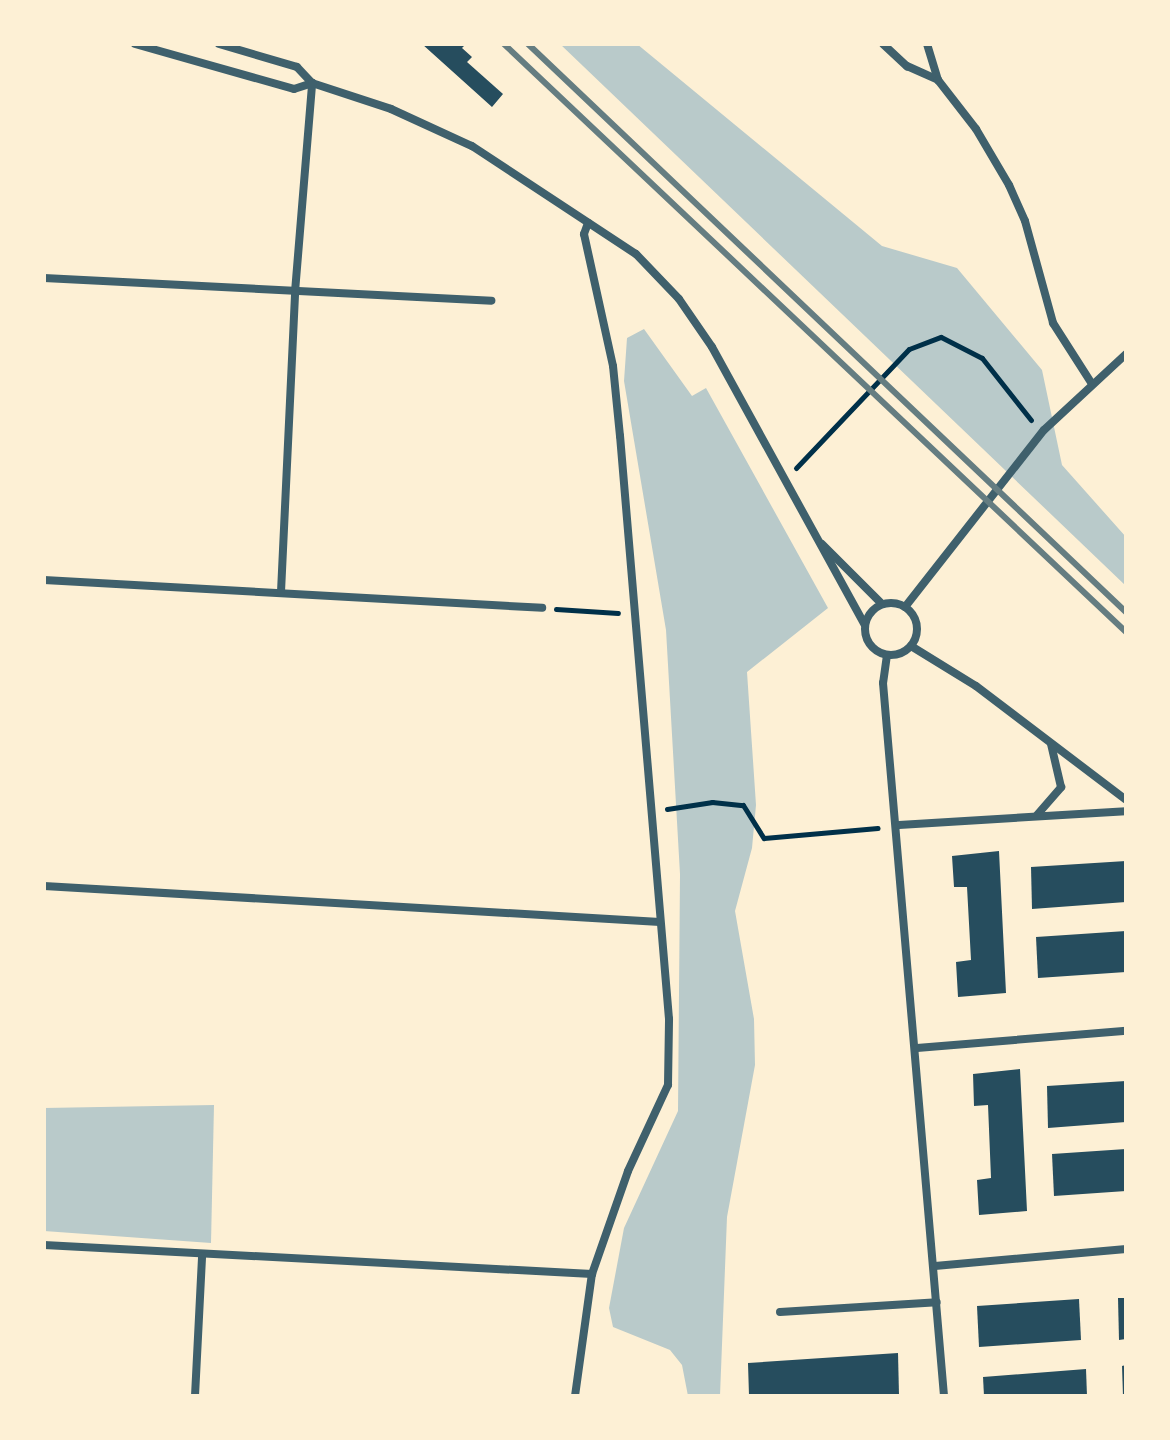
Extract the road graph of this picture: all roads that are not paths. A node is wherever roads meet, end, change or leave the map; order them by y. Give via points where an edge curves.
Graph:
1 (135, 44) edge
2 (219, 44) edge
3 (883, 44) edge
4 (927, 44) edge
5 (938, 80) junction
6 (312, 83) junction
7 (588, 223) junction
8 (44, 278) edge
9 (295, 292) junction
10 (491, 301) dead end
11 (1126, 354) edge
12 (1092, 384) junction
13 (816, 538) junction
14 (44, 580) edge
15 (281, 592) junction
16 (882, 604) junction
17 (905, 607) junction
18 (542, 608) road end
19 (865, 625) junction
20 (911, 646) junction
21 (887, 655) junction
22 (1051, 744) junction
23 (1126, 800) edge
24 (1126, 811) edge
25 (1037, 816) junction
26 (899, 825) junction
27 (44, 886) edge
28 (660, 922) junction
29 (1126, 1031) edge
30 (917, 1048) junction
31 (44, 1245) edge
32 (1126, 1249) edge
33 (202, 1256) junction
34 (935, 1266) junction
35 (592, 1274) junction
36 (937, 1302) junction
37 (780, 1312) dead end
38 (195, 1396) edge
39 (575, 1396) edge
40 (944, 1396) edge

1 - 6 street via 294,89
2 - 6 street via 297,67
3 - 5 street via 907,66
4 - 5 street
5 - 12 street via 976,129 1009,185 1025,221 1053,323
6 - 7 street via 391,109 472,146
6 - 9 street
7 - 13 street via 636,254 679,299 712,347
7 - 28 street via 584,234 613,366
8 - 9 street
9 - 10 street
9 - 15 street
11 - 12 street
12 - 17 street via 1044,430
13 - 16 street
13 - 19 street
14 - 15 street
15 - 18 street
16 - 17 street
16 - 19 street
17 - 20 street via 917,625
19 - 21 street via 869,644
20 - 21 street
20 - 22 street via 976,686
21 - 26 street via 883,683
22 - 23 street
22 - 25 street via 1061,787
24 - 25 street
25 - 26 street
26 - 30 street
27 - 28 street
28 - 35 street via 669,1019 668,1085 628,1171
29 - 30 street
30 - 34 street
31 - 33 street
32 - 34 street
33 - 35 street
33 - 38 street
34 - 36 street
35 - 39 street
36 - 37 street
36 - 40 street

